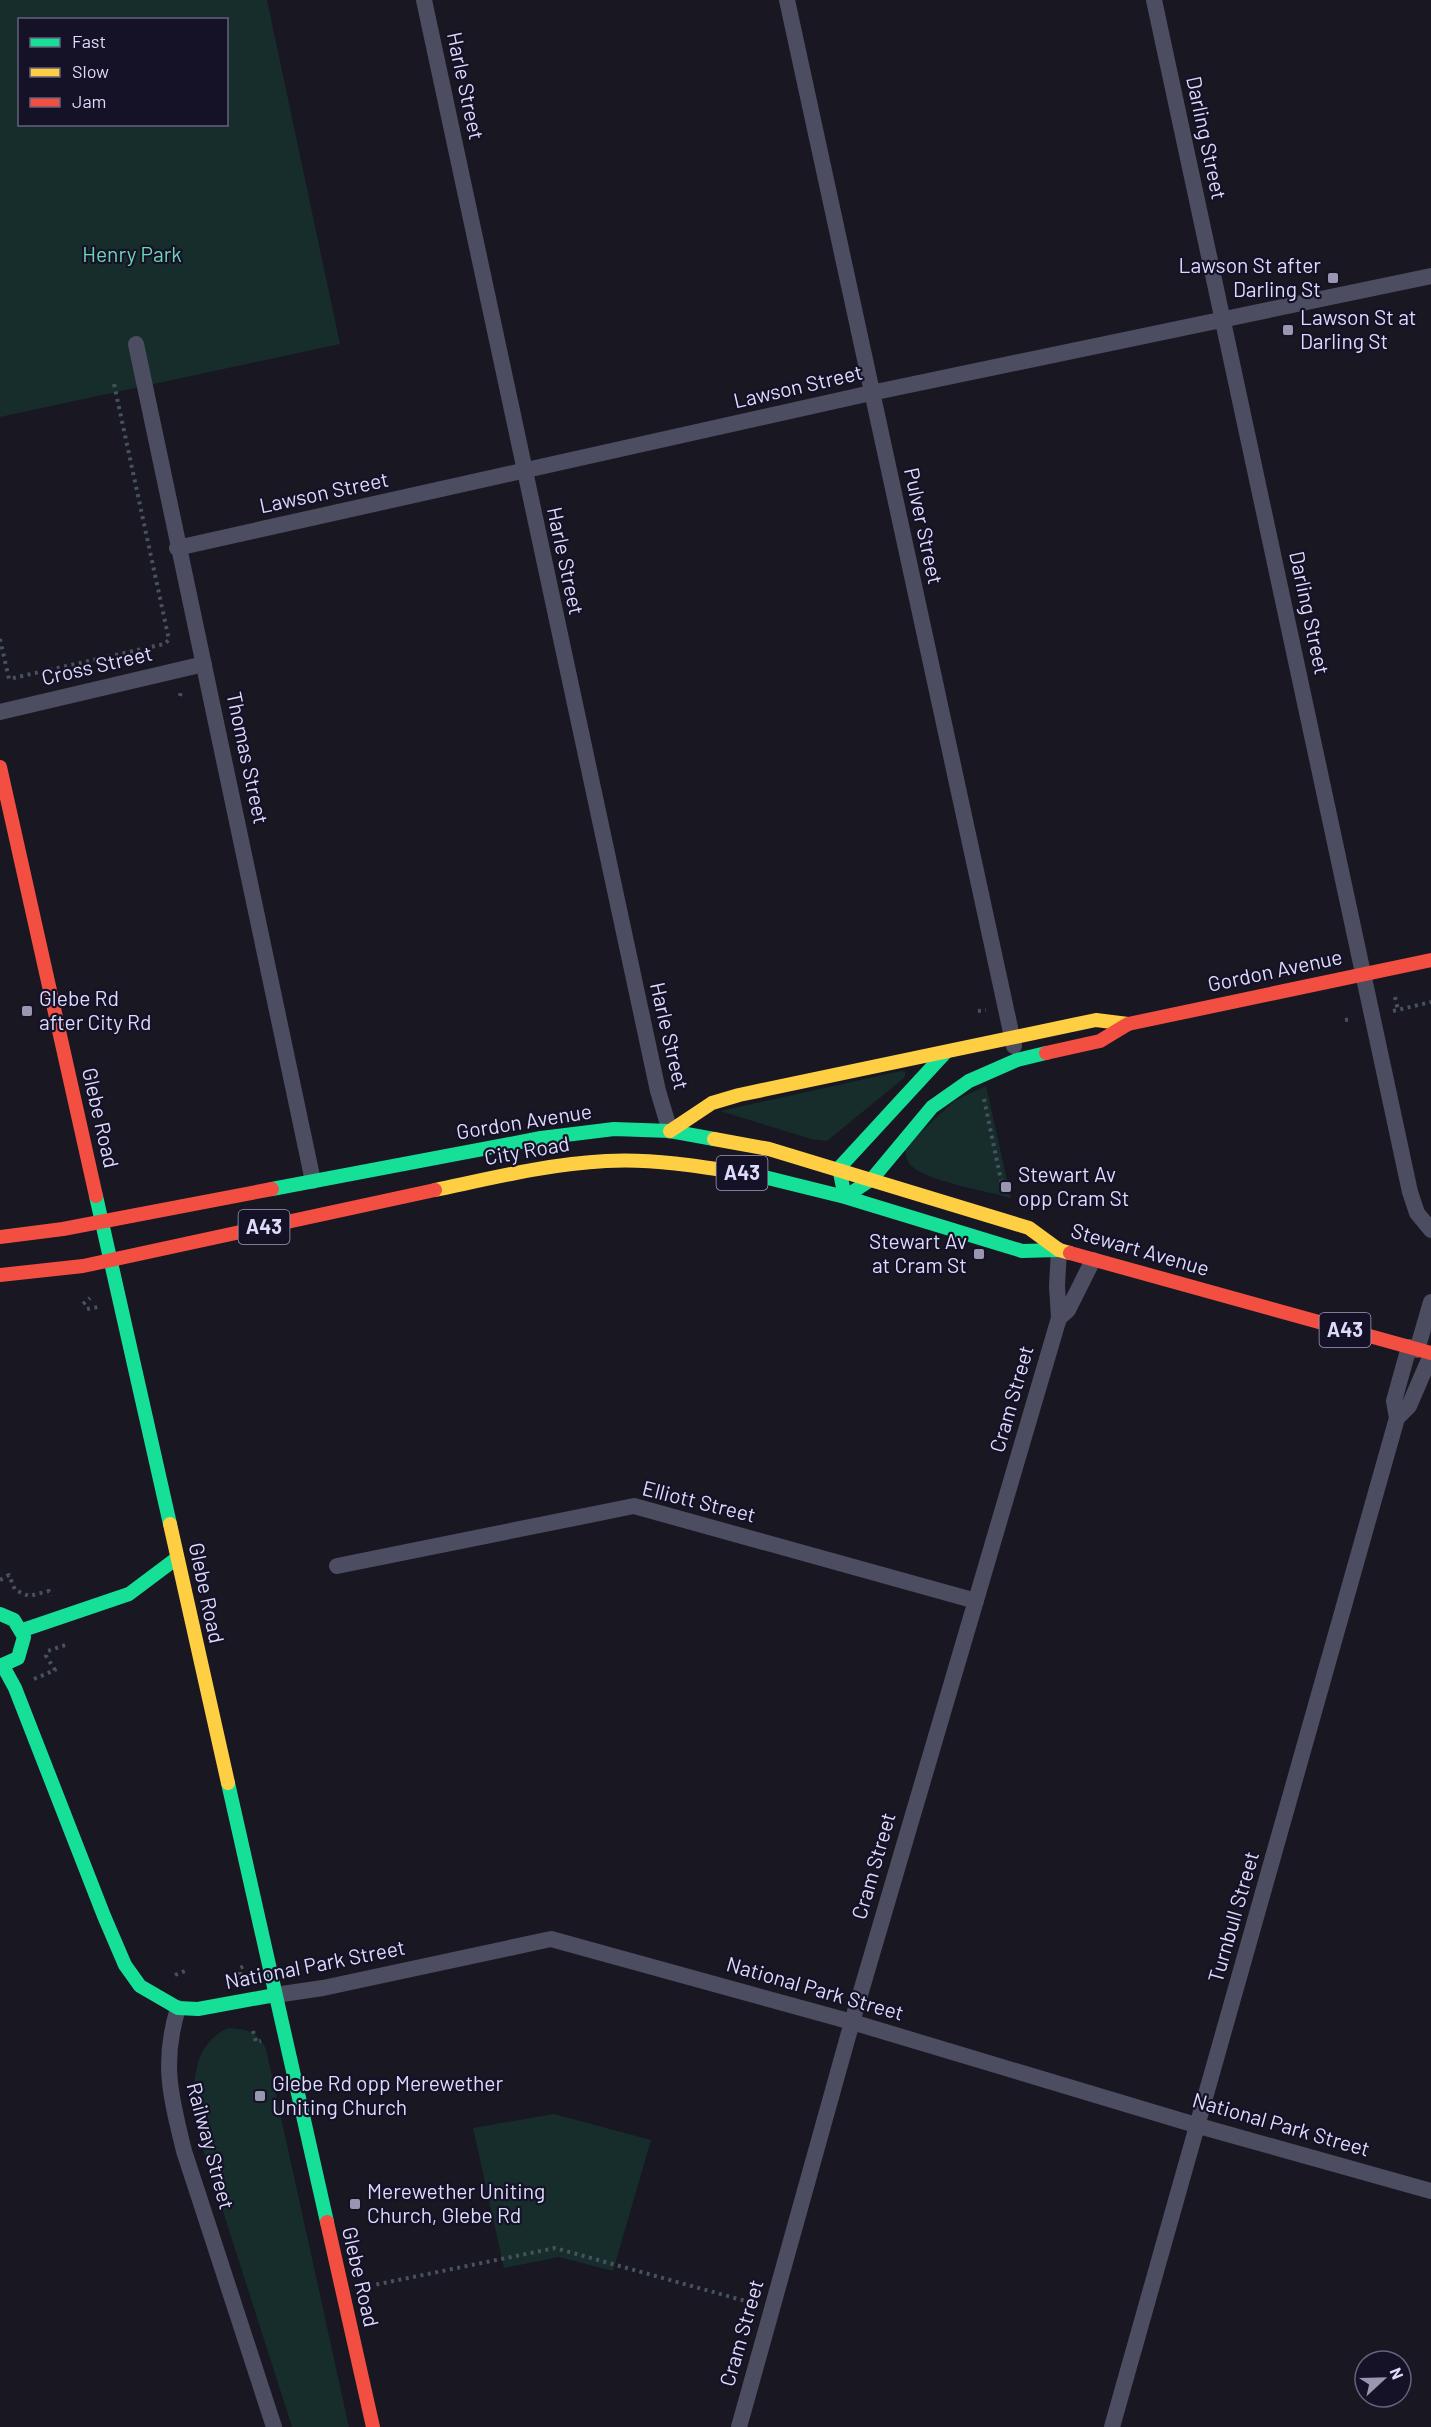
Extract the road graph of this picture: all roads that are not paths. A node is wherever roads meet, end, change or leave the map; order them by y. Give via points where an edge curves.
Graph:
1 (424, 0) edge
2 (787, 0) edge
3 (1154, 0) edge
4 (1431, 276) edge
5 (1222, 320) junction
6 (136, 344) dead end
7 (871, 393) junction
8 (523, 472) junction
9 (177, 548) junction
10 (204, 664) junction
11 (0, 712) edge
12 (0, 767) edge
13 (1431, 960) edge
14 (1364, 973) junction
15 (1128, 1024) junction
16 (1012, 1037) junction
17 (945, 1053) junction
18 (1017, 1060) junction
19 (670, 1131) junction
20 (839, 1168) junction
21 (872, 1179) junction
22 (313, 1180) junction
23 (845, 1197) junction
24 (102, 1221) junction
25 (1431, 1230) edge
26 (0, 1237) edge
27 (1059, 1250) junction
28 (110, 1260) junction
29 (1093, 1260) junction
30 (0, 1275) edge
31 (1431, 1302) edge
32 (1059, 1318) junction
33 (1422, 1351) edge
34 (1397, 1418) junction
35 (177, 1558) junction
36 (338, 1566) dead end
37 (976, 1601) junction
38 (0, 1614) edge
39 (23, 1630) junction
40 (1, 1666) edge
41 (275, 1995) junction
42 (178, 2008) junction
43 (852, 2022) junction
44 (1199, 2126) junction
45 (1431, 2191) edge
46 (274, 2427) edge
47 (373, 2427) edge
48 (739, 2427) edge
49 (1112, 2427) edge

1 - 8 street, Harle Street
2 - 7 street, Pulver Street
3 - 5 street, Darling Street
4 - 5 street, Lawson Street
5 - 7 street, Lawson Street
5 - 14 street, Darling Street
6 - 9 street, Thomas Street
7 - 8 street, Lawson Street
7 - 16 street, Pulver Street
8 - 9 street, Lawson Street
8 - 19 street, Harle Street via 658,1091
9 - 10 street, Thomas Street
10 - 11 street, Cross Street
10 - 22 street, Thomas Street
12 - 24 main road, Glebe Road
13 - 14 main road, Gordon Avenue
14 - 15 main road, Gordon Avenue
14 - 25 street, Darling Street via 1410,1192 1417,1213
15 - 16 main road, Gordon Avenue via 1096,1020
15 - 18 main road, Gordon Avenue via 1100,1041
16 - 17 main road, Gordon Avenue
16 - 18 street, Pulver Street
17 - 19 main road, Gordon Avenue via 739,1095 712,1103
17 - 20 main road
18 - 21 main road, Gordon Avenue via 969,1081 932,1107
19 - 20 main road, Stewart Avenue / A43 via 769,1149
19 - 22 main road, Gordon Avenue / A43 via 614,1129 541,1138
20 - 21 main road, Stewart Avenue / A43
20 - 23 main road
21 - 23 main road, Gordon Avenue
21 - 27 main road, Stewart Avenue / A43 via 1029,1228
22 - 24 main road, Gordon Avenue / A43
23 - 27 main road, City Road / A43 via 1022,1251
23 - 28 main road, City Road / A43 via 760,1176 683,1164 576,1163
24 - 26 main road, A43
24 - 28 main road, Glebe Road
27 - 29 main road, Stewart Avenue / A43
27 - 32 street, Cram Street
28 - 30 main road, City Road / A43
28 - 35 main road, Glebe Road
29 - 32 street, Cram Street via 1068,1310
29 - 33 main road, Stewart Avenue / A43
31 - 33 street, Turnbull Street
32 - 37 street, Cram Street
33 - 34 street, Turnbull Street via 1409,1406
33 - 34 street, Turnbull Street via 1394,1401
34 - 44 street, Turnbull Street
35 - 39 main road via 129,1594
35 - 41 main road, Glebe Road
36 - 37 street, Elliott Street via 634,1506
37 - 43 street, Cram Street
38 - 39 main road via 14,1618
39 - 40 main road via 23,1650 15,1661
40 - 42 main road via 15,1688 125,1965 140,1986
41 - 42 main road, National Park Street via 215,2008
41 - 43 street, National Park Street via 551,1940
41 - 47 main road, Glebe Road
42 - 46 street, Railway Street via 168,2047 174,2108 184,2151
43 - 44 street, National Park Street
43 - 48 street, Cram Street
44 - 45 street, National Park Street
44 - 49 street, Turnbull Street

